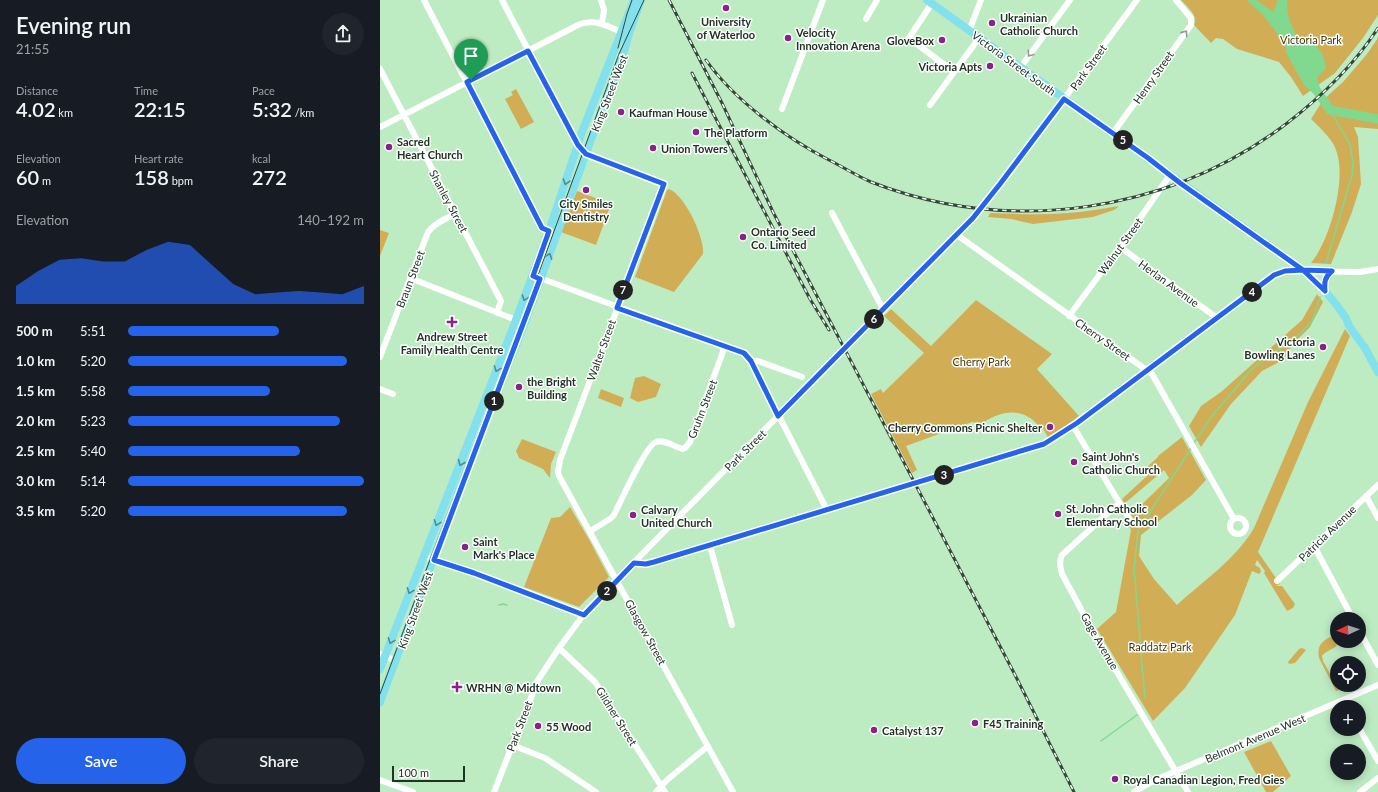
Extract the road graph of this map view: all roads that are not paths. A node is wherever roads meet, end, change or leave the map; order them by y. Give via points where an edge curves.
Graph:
1 (424, 0) edge
2 (502, 0) edge
3 (601, 0) edge
4 (634, 0) edge
5 (641, 0) edge
6 (823, 0) edge
7 (877, 0) edge
8 (981, 0) edge
9 (1070, 0) edge
10 (1137, 0) edge
11 (1176, 0) edge
12 (929, 2) edge
13 (866, 19) dead end
14 (602, 24) junction
15 (969, 31) junction
16 (625, 33) junction
17 (979, 38) junction
18 (528, 51) junction
19 (1020, 68) junction
20 (380, 69) edge
21 (954, 72) junction
22 (467, 82) junction
23 (1064, 99) junction
24 (930, 106) dead end
25 (782, 109) dead end
26 (403, 115) junction
27 (380, 127) edge
28 (1113, 133) junction
29 (578, 145) junction
30 (586, 154) junction
31 (1170, 175) junction
32 (832, 213) dead end
33 (455, 214) junction
34 (549, 231) junction
35 (957, 235) junction
36 (1120, 247) junction
37 (1378, 265) edge
38 (1303, 270) junction
39 (1375, 270) edge
40 (1332, 271) junction
41 (537, 277) junction
42 (410, 278) junction
43 (1325, 291) junction
44 (617, 308) junction
45 (883, 309) junction
46 (497, 313) junction
47 (1069, 316) junction
48 (1217, 318) junction
49 (516, 320) junction
50 (725, 346) junction
51 (380, 357) edge
52 (751, 361) junction
53 (1147, 370) junction
54 (1378, 372) edge
55 (802, 377) dead end
56 (380, 389) edge
57 (393, 394) dead end
58 (778, 416) junction
59 (1073, 426) junction
60 (558, 472) joint
61 (1378, 485) edge
62 (1366, 496) junction
63 (1119, 503) junction
64 (827, 510) junction
65 (1378, 518) edge
66 (1234, 519) dead end
67 (1131, 522) dead end
68 (590, 531) junction
69 (710, 546) junction
70 (1314, 546) junction
71 (424, 556) junction
72 (434, 560) junction
73 (634, 563) junction
74 (618, 580) junction
75 (1277, 581) dead end
76 (1349, 612) edge
77 (584, 615) junction
78 (732, 625) dead end
79 (1366, 643) edge
80 (559, 648) junction
81 (382, 655) edge
82 (396, 661) junction
83 (1378, 665) edge
84 (380, 668) edge
85 (1378, 686) edge
86 (1343, 700) edge
87 (380, 702) edge
88 (1330, 706) edge
89 (1363, 736) edge
90 (512, 745) junction
91 (708, 746) junction
92 (1378, 762) edge
93 (1176, 772) junction
94 (1378, 778) edge
95 (380, 780) edge
96 (663, 789) edge
97 (413, 792) edge
98 (494, 792) edge
99 (596, 792) edge
100 (656, 792) edge
101 (733, 792) edge
102 (1134, 792) edge
103 (1188, 792) edge
104 (1360, 792) edge

1 - 22 street
2 - 18 street
3 - 14 street via 604,10
4 - 16 main road, King Street West
5 - 16 main road, King Street West
6 - 25 street
7 - 13 street
8 - 15 street
9 -> 19 street
10 - 23 street, Park Street
28 -> 11 street, Henry Street via 1192,21
12 - 15 main road, Victoria Street South
12 - 21 street via 909,38
14 - 16 street
14 - 18 street via 580,24
15 - 17 main road, Victoria Street South
16 - 29 main road, King Street West
16 - 30 main road, King Street West via 625,48
17 - 19 main road, Victoria Street South
17 - 21 street
18 - 22 street
18 - 29 street
19 - 23 main road, Victoria Street South
20 - 26 street, Shanley Street
21 - 24 street
22 - 26 street
22 - 34 street via 542,228
23 - 28 main road, Victoria Street South
23 - 35 street, Park Street via 985,205
26 - 27 street
26 - 33 street, Shanley Street
28 - 31 main road, Victoria Street South
29 - 30 street
29 -> 34 main road, King Street West
41 -> 30 main road, King Street West
30 - 44 street, Walter Street via 664,184
31 - 36 street, Walnut Street
31 - 38 main road, Victoria Street South
32 - 45 street
33 - 42 street, Braun Street via 432,227
33 - 46 street, Shanley Street via 501,301
34 - 41 main road, King Street West
35 - 45 street, Park Street
35 - 47 street, Cherry Street
36 - 47 street, Walnut Street
36 - 48 street, Herlan Avenue
37 - 39 street
38 - 40 street
38 - 43 main road, Victoria Street South
38 - 48 street via 1285,271 1274,275
39 - 40 street
40 - 43 main road via 1325,280
41 - 44 street
41 -> 49 main road, King Street West
41 - 72 main road, King Street West
42 - 46 street
42 - 51 street, Braun Street
43 - 54 main road, Victoria Street South via 1346,318
44 - 50 street
44 - 60 street, Walter Street via 560,460
45 - 58 street, Park Street
46 - 49 street
47 - 53 street, Cherry Street
48 - 53 street
49 -> 71 main road, King Street West
50 - 52 street via 744,353
50 - 68 street, Gruhn Street via 688,445 682,449 661,441 652,444 614,515
52 - 55 street via 758,361
52 - 58 street
53 - 59 street
53 - 66 street, Cherry Street via 1152,374
56 - 57 street
58 - 64 street
58 - 73 street, Park Street
59 - 63 street
59 - 64 street via 1044,444
60 - 68 street, Glasgow Street
61 - 62 street, Patricia Avenue
62 - 65 street
62 - 70 street, Patricia Avenue
63 - 67 street
63 - 93 street, Gage Avenue via 1062,555 1060,566 1095,635
64 - 69 street
68 - 74 street, Glasgow Street
69 - 73 street via 646,564
69 - 78 street
70 - 75 street, Patricia Avenue
70 - 76 street
71 - 72 street
71 -> 81 main road, King Street West
72 - 77 street
72 - 82 main road, King Street West
73 - 74 street, Park Street
74 - 77 street, Park Street
74 - 91 street, Glasgow Street
77 - 80 street, Park Street
79 - 83 street
80 - 90 street, Park Street via 535,686
80 - 96 street, Gildner Street via 595,682
81 - 82 street
81 - 84 main road, King Street West
82 - 87 main road, King Street West
85 - 86 street, Belmont Avenue West
88 - 93 street, Belmont Avenue West
89 - 92 street
90 - 98 street, Park Street
90 - 99 street via 545,758
91 - 96 street
91 - 101 street, Glasgow Street
93 - 102 street, Belmont Avenue West
93 - 103 street, Gage Avenue
94 - 104 street
95 - 97 street
96 - 100 street

